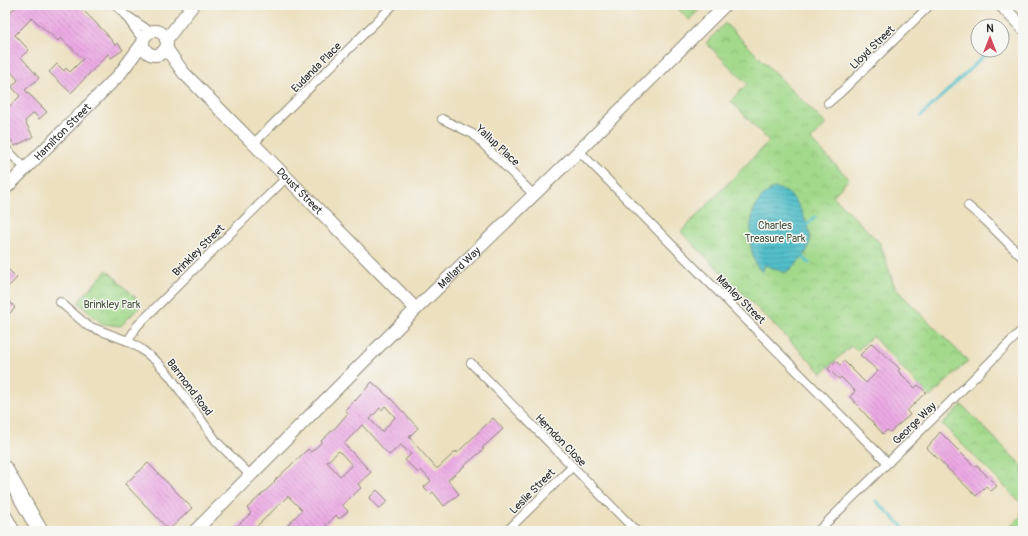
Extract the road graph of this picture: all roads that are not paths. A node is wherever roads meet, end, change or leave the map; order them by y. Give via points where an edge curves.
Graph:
1 (116, 5) edge
2 (393, 5) edge
3 (725, 5) edge
4 (930, 5) edge
5 (1001, 5) edge
6 (191, 7) edge
7 (1023, 28) edge
8 (148, 37) junction
9 (160, 50) junction
10 (119, 75) junction
11 (828, 103) dead end
12 (442, 119) dead end
13 (254, 144) junction
14 (5, 148) edge
15 (579, 151) junction
16 (25, 168) junction
17 (287, 177) junction
18 (5, 189) edge
19 (534, 195) junction
20 (968, 206) dead end
21 (1023, 258) edge
22 (60, 302) dead end
23 (416, 309) junction
24 (1023, 329) edge
25 (128, 341) junction
26 (471, 363) dead end
27 (888, 463) junction
28 (572, 467) junction
29 (5, 469) edge
30 (250, 476) junction
31 (5, 518) edge
32 (12, 531) edge
33 (40, 531) edge
34 (195, 531) edge
35 (507, 531) edge
36 (636, 531) edge
37 (818, 531) edge

1 - 8 street
2 - 13 street, Eudanda Place
3 - 15 street, Mallard Way
4 - 11 street, Lloyd Street
5 - 7 street
6 - 8 street, Hamilton Street
6 - 9 street, Hamilton Street
8 - 9 street via 146,52
8 - 9 street via 163,34
8 - 10 street, Hamilton Street
9 - 10 street, Hamilton Street
9 - 13 street, Doust Street
10 - 16 street, Hamilton Street
12 - 19 street, Yallup Place via 473,134
13 - 17 street, Doust Street
14 - 16 street
15 - 19 street, Mallard Way
15 - 27 street, Manley Street
16 - 18 street, Hamilton Street
17 - 23 street, Doust Street
17 - 25 street, Brinkley Street via 137,326
19 - 23 street, Mallard Way
20 - 21 street
22 - 25 street, Barmond Road via 88,326
23 - 30 street, Mallard Way
24 - 27 street, George Way
25 - 30 street, Barmond Road via 156,361 169,375 217,442
26 - 28 street, Herndon Close
27 - 37 street, George Way
28 - 35 street, Leslie Street
28 - 36 street, Herndon Close
29 - 33 highway
30 - 34 street, Mallard Way
31 - 32 highway

